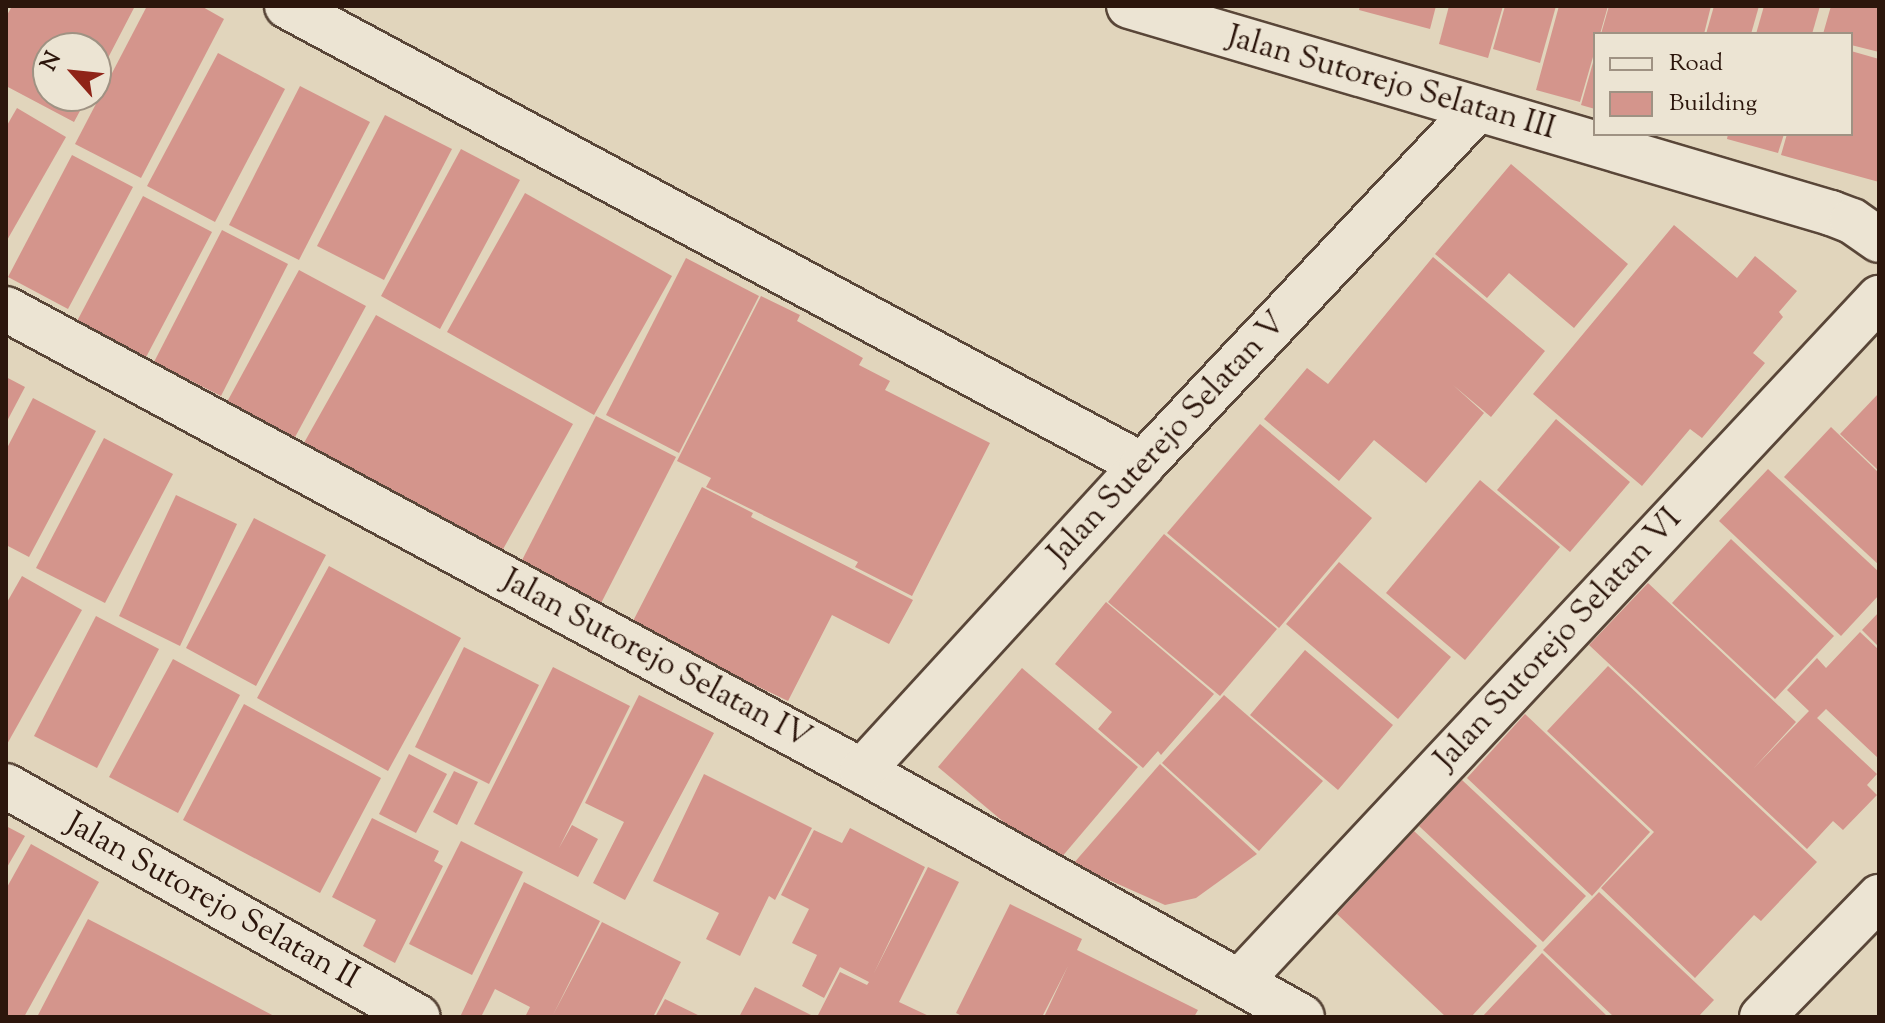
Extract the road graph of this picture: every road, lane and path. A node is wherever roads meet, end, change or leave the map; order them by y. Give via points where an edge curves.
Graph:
1 (287, 6) edge
2 (1129, 6) edge
3 (1477, 110) junction
4 (1879, 240) edge
5 (1879, 298) edge
6 (6, 309) edge
7 (1142, 465) junction
8 (862, 771) junction
9 (6, 786) edge
10 (1879, 897) edge
11 (1239, 982) junction
12 (418, 1017) edge
13 (1302, 1017) edge
14 (1762, 1017) edge

1 - 7 street
2 - 3 street, Jalan Sutorejo Selatan III
3 - 4 street, Jalan Sutorejo Selatan III via 1831,213
3 - 7 street, Jalan Suterejo Selatan V
5 - 11 street, Jalan Sutorejo Selatan VI
6 - 8 street, Jalan Sutorejo Selatan IV
7 - 8 street, Jalan Suterejo Selatan V
8 - 11 street, Jalan Sutorejo Selatan IV
9 - 12 street, Jalan Sutorejo Selatan II
10 - 14 street
11 - 13 street, Jalan Sutorejo Selatan IV

